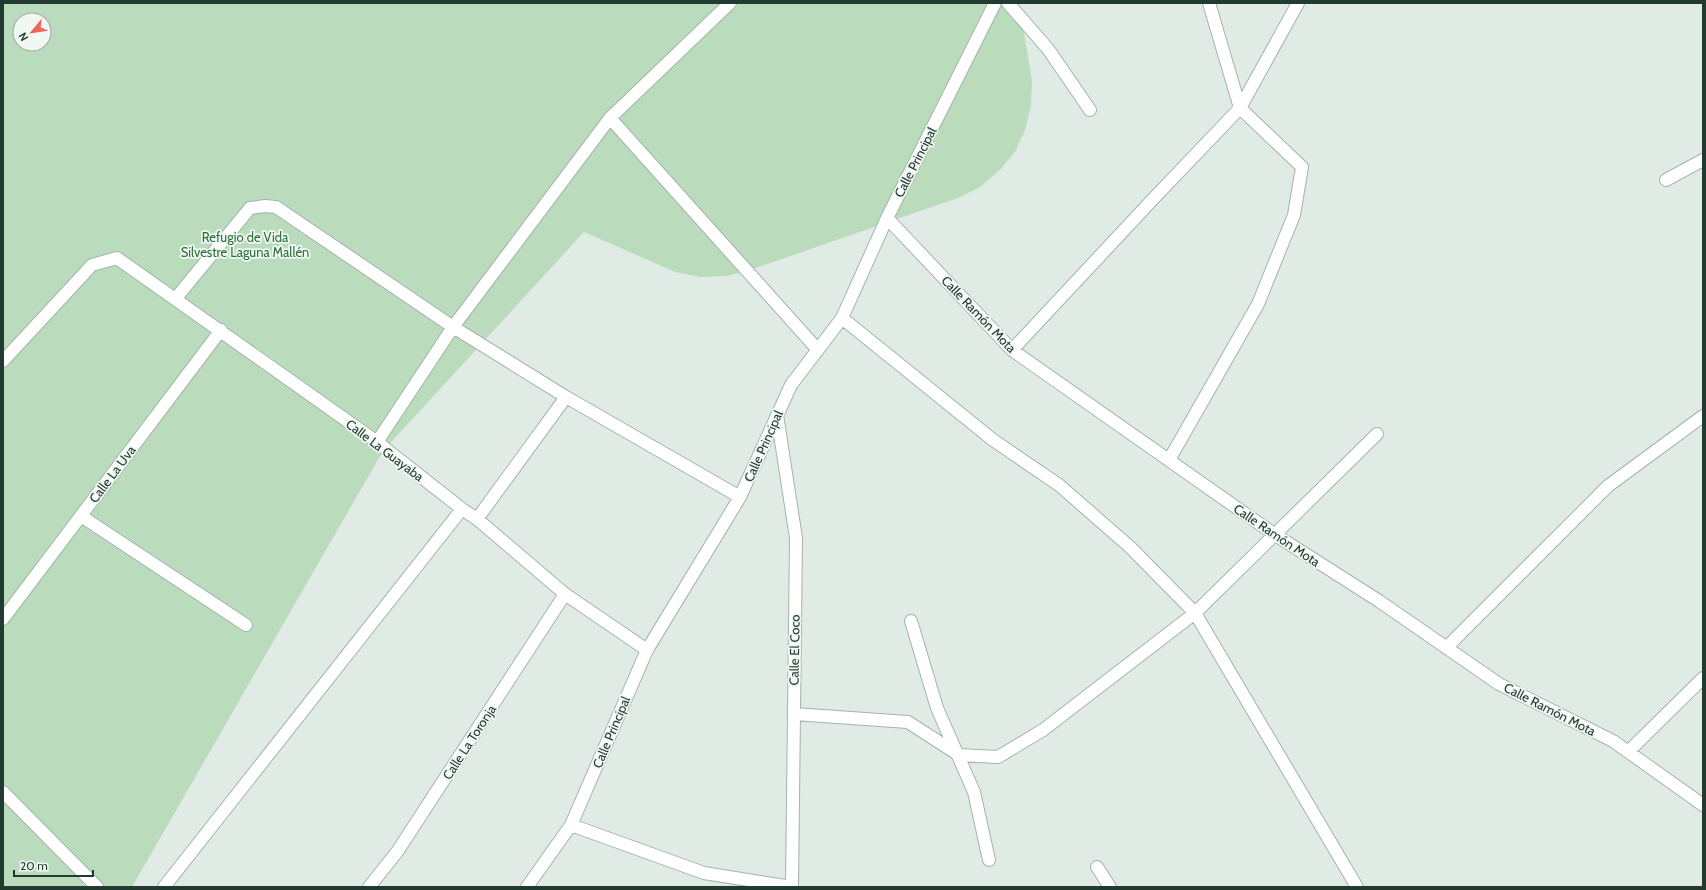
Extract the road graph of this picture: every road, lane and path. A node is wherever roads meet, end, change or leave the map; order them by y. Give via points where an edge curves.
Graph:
1 (730, 3) edge
2 (995, 3) edge
3 (1008, 3) edge
4 (1210, 3) edge
5 (1298, 3) edge
6 (1240, 108) junction
7 (1090, 110) dead end
8 (610, 118) junction
9 (1703, 160) edge
10 (1666, 180) dead end
11 (887, 218) junction
12 (176, 298) junction
13 (842, 318) junction
14 (453, 327) junction
15 (221, 330) junction
16 (818, 350) junction
17 (1012, 350) junction
18 (3, 361) edge
19 (566, 397) junction
20 (777, 415) junction
21 (1703, 416) edge
22 (1377, 434) dead end
23 (377, 442) junction
24 (1169, 460) junction
25 (740, 497) junction
26 (462, 509) junction
27 (81, 516) junction
28 (477, 519) junction
29 (1274, 534) junction
30 (565, 594) junction
31 (1195, 613) junction
32 (3, 619) edge
33 (911, 621) dead end
34 (246, 625) dead end
35 (1446, 648) junction
36 (647, 650) junction
37 (1703, 678) edge
38 (794, 714) junction
39 (1628, 752) junction
40 (959, 755) junction
41 (3, 792) edge
42 (1703, 805) edge
43 (571, 825) junction
44 (989, 860) dead end
45 (1097, 867) dead end
46 (97, 887) edge
47 (164, 887) edge
48 (369, 887) edge
49 (527, 887) edge
50 (792, 887) edge
51 (1110, 887) edge
52 (1356, 887) edge

1 - 8 street
2 - 11 street, Calle Principal
3 - 7 street via 1048,49
4 - 6 street
5 - 6 street
6 - 17 street
6 - 24 street via 1302,167 1294,215 1258,304
8 - 14 street
8 - 16 street
9 - 10 street
11 - 13 street, Calle Principal
11 - 17 street, Calle Ramón Mota
12 - 14 street via 250,208 276,207
12 - 15 street, Calle La Guayaba
12 - 18 street, Calle La Guayaba via 117,258 92,265
13 - 16 street, Calle Principal
13 - 31 street via 993,440 1059,485 1130,547
14 - 19 street
14 - 23 street
15 - 23 street, Calle La Guayaba
15 - 27 street, Calle La Uva
16 - 20 street, Calle Principal via 791,385
17 - 24 street, Calle Ramón Mota
19 - 25 street
19 - 28 street
20 - 25 street, Calle Principal
20 - 38 street, Calle El Coco via 796,538
21 - 35 street via 1608,486
22 - 29 street
23 - 26 street, Calle La Guayaba
24 - 29 street, Calle Ramón Mota
25 - 36 street, Calle Principal
26 - 28 street, Calle La Guayaba
26 - 47 street
27 - 32 street, Calle La Uva
27 - 34 street
28 - 30 street, Calle La Guayaba
29 - 31 street
29 - 35 street, Calle Ramón Mota via 1379,601
30 - 36 street, Calle La Guayaba
30 - 48 street, Calle La Toronja via 397,852
31 - 40 street via 1043,730 998,757
31 - 52 street
33 - 40 street via 937,708
35 - 39 street, Calle Ramón Mota via 1499,684 1613,741
36 - 43 street, Calle Principal
37 - 39 street
38 - 40 street via 908,722
38 - 50 street, Calle El Coco
39 - 42 street, Calle Ramón Mota
40 - 44 street via 974,792
41 - 46 street
43 - 49 street, Calle Principal
43 - 50 street via 704,873
45 - 51 street

